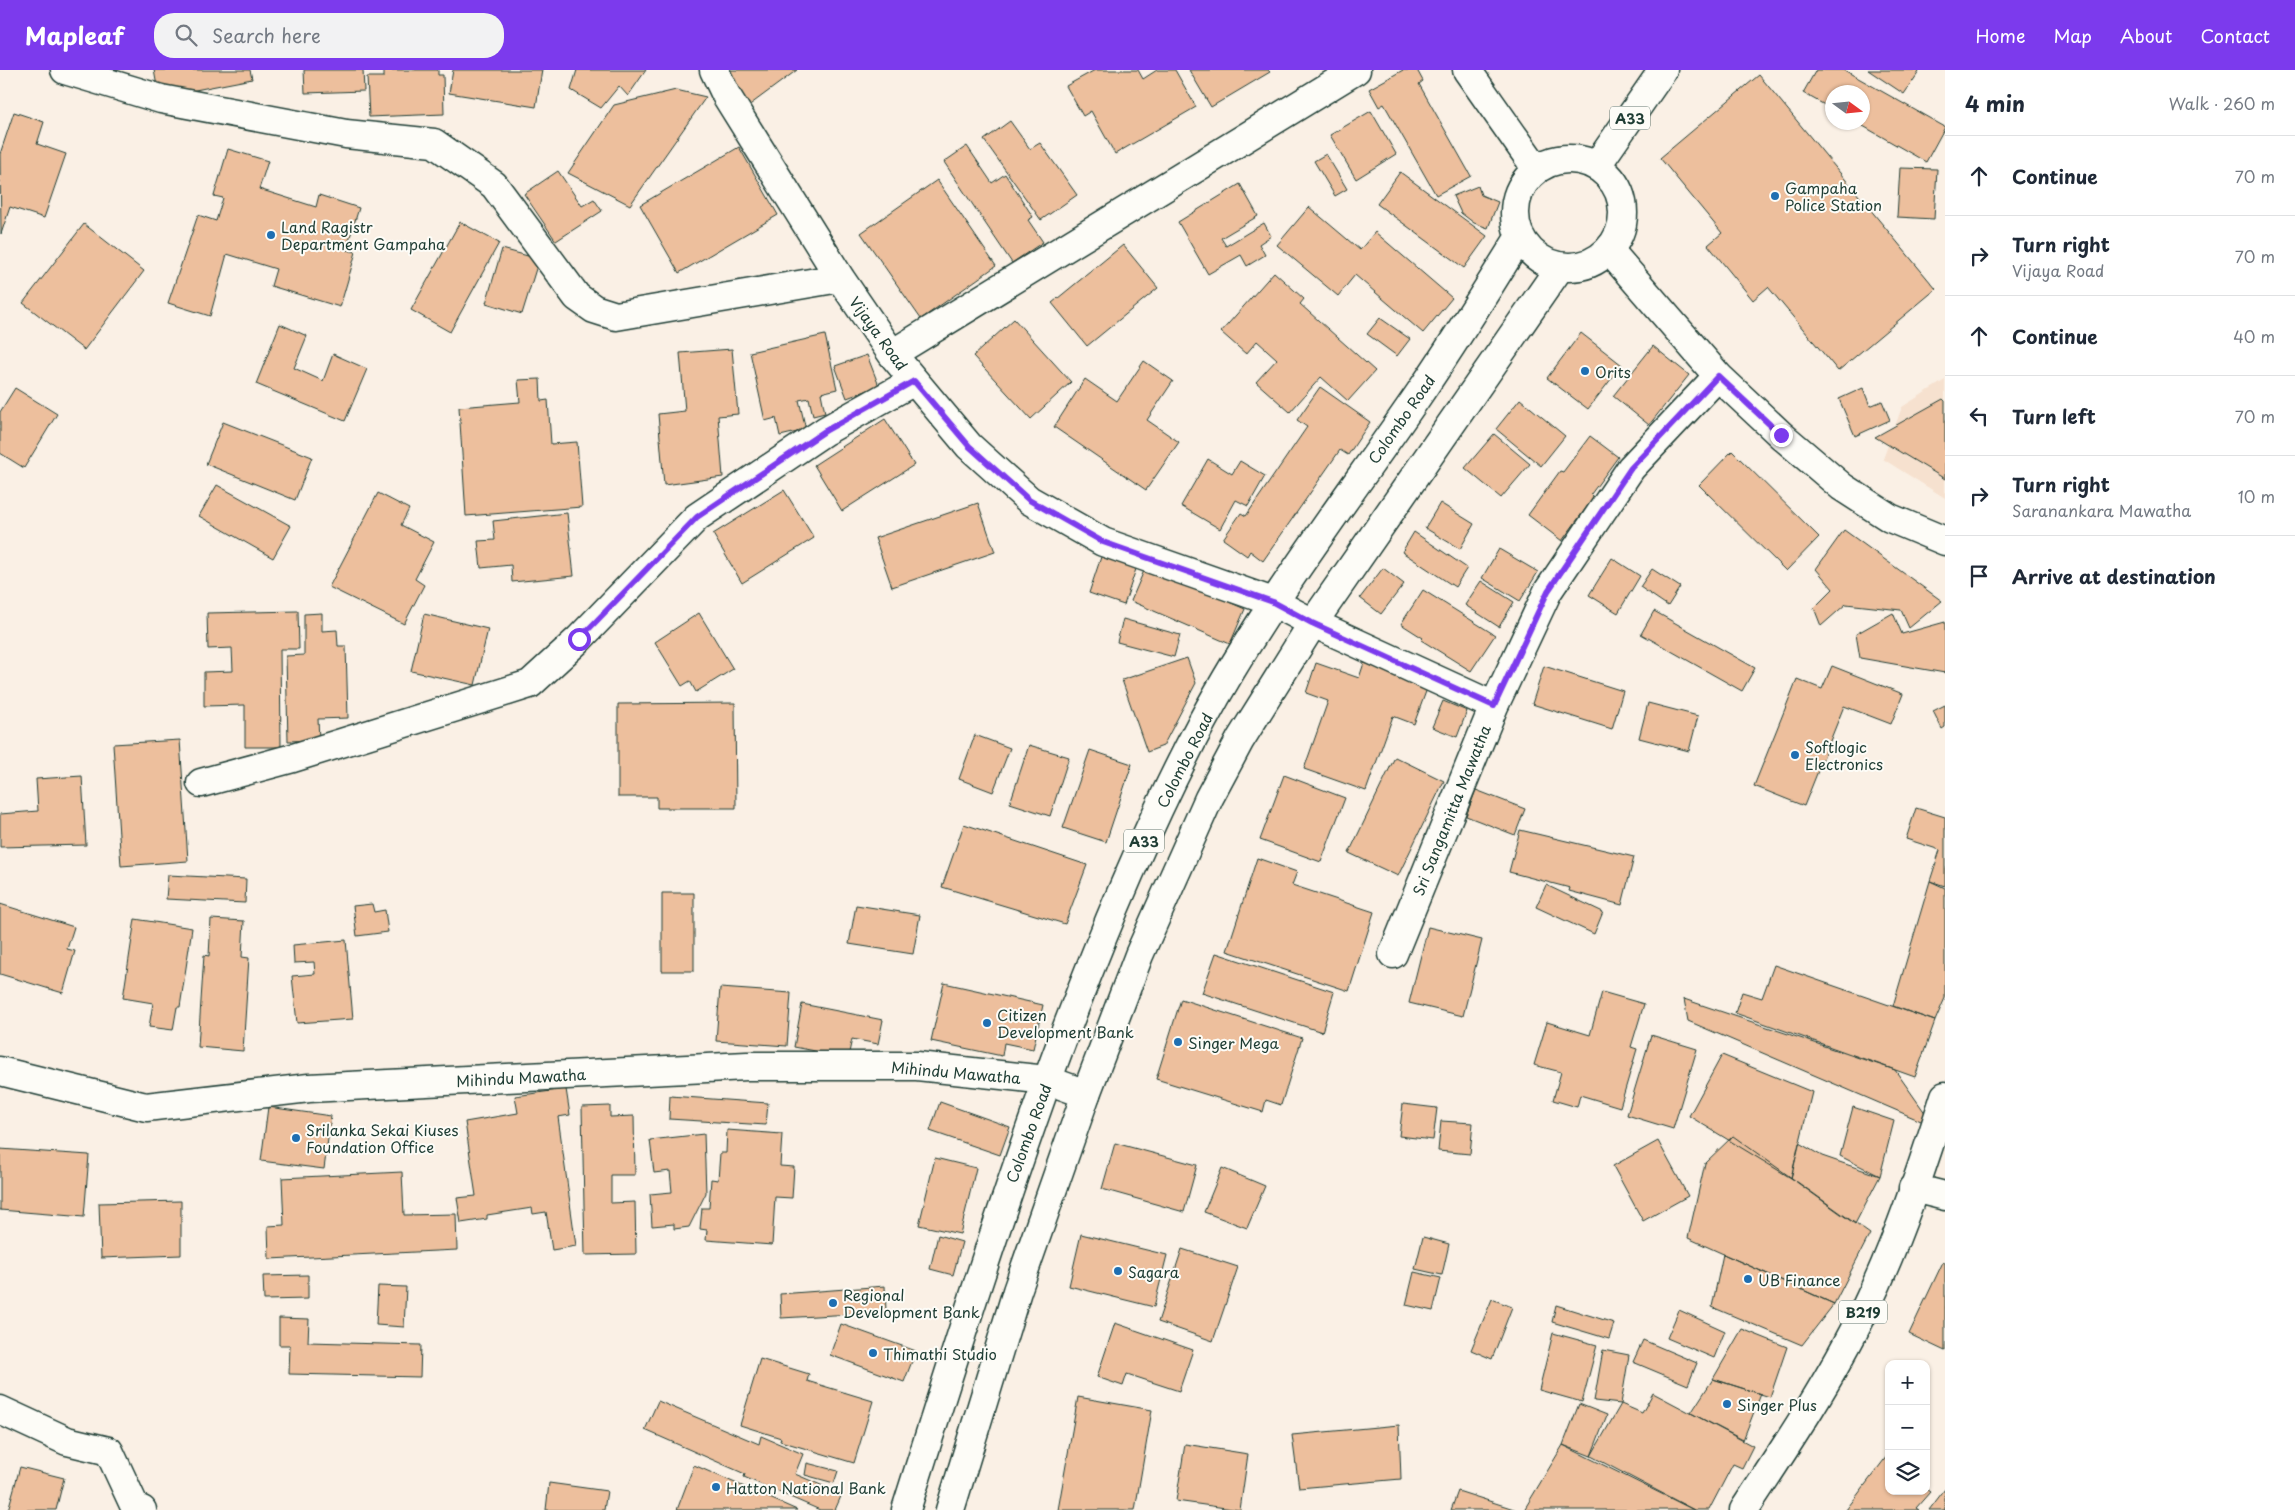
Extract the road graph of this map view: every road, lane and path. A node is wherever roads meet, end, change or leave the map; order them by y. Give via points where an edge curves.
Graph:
1 (65, 70) edge
2 (714, 70) edge
3 (1356, 70) edge
4 (1467, 70) edge
5 (1663, 70) edge
6 (1597, 165) junction
7 (1536, 168) junction
8 (1519, 238) junction
9 (1609, 250) junction
10 (1560, 267) junction
11 (840, 278) junction
12 (892, 354) junction
13 (1718, 376) junction
14 (914, 381) junction
15 (1945, 540) edge
16 (1273, 602) junction
17 (1312, 623) junction
18 (1494, 706) junction
19 (201, 783) dead end
20 (1393, 954) dead end
21 (0, 1071) edge
22 (1048, 1080) junction
23 (1086, 1094) junction
24 (1945, 1096) edge
25 (1913, 1188) junction
26 (1945, 1196) edge
27 (0, 1410) edge
28 (142, 1510) edge
29 (906, 1510) edge
30 (950, 1510) edge
31 (1744, 1510) edge

1 - 11 main road via 161,99 346,134 434,143 494,185 577,297 594,309 616,316
2 - 11 main road, Vijaya Road via 726,95
3 - 12 main road
4 - 7 main road
5 - 6 main road, A33
6 - 7 main road via 1576,158 1555,159
6 - 9 main road via 1611,178 1621,195 1623,214 1619,233
7 - 8 main road via 1514,204
8 - 10 main road via 1543,262
8 - 16 main road, Colombo Road / A33 via 1421,391
9 - 10 main road via 1595,261 1578,267
9 - 13 main road
10 - 17 main road, A33
11 - 12 main road, Vijaya Road
12 - 14 main road, Vijaya Road
13 - 15 main road via 1842,487 1890,518
13 - 18 main road, Sri Sangamitta Mawatha via 1631,468 1620,484 1548,591
14 - 16 main road, Vijaya Road via 969,446 1029,500 1103,542
14 - 19 main road via 825,431 697,517 579,639 530,684 293,758
16 - 17 main road, Vijaya Road
16 - 22 main road, Colombo Road / A33 via 1202,720 1172,782 1101,938
17 - 18 main road, Vijaya Road
17 - 23 main road, A33 via 1240,740 1209,798 1139,955
18 - 20 main road, Sri Sangamitta Mawatha
21 - 22 main road, Mihindu Mawatha via 146,1108 309,1088 747,1066 916,1066
22 - 23 main road, Mihindu Mawatha
22 - 29 main road, Colombo Road / A33 via 978,1279
23 - 30 main road, A33 via 1017,1291
24 - 25 main road, B219
25 - 26 main road
25 - 31 main road, B219 via 1865,1308 1830,1373
27 - 28 main road via 67,1441 109,1451 135,1507

